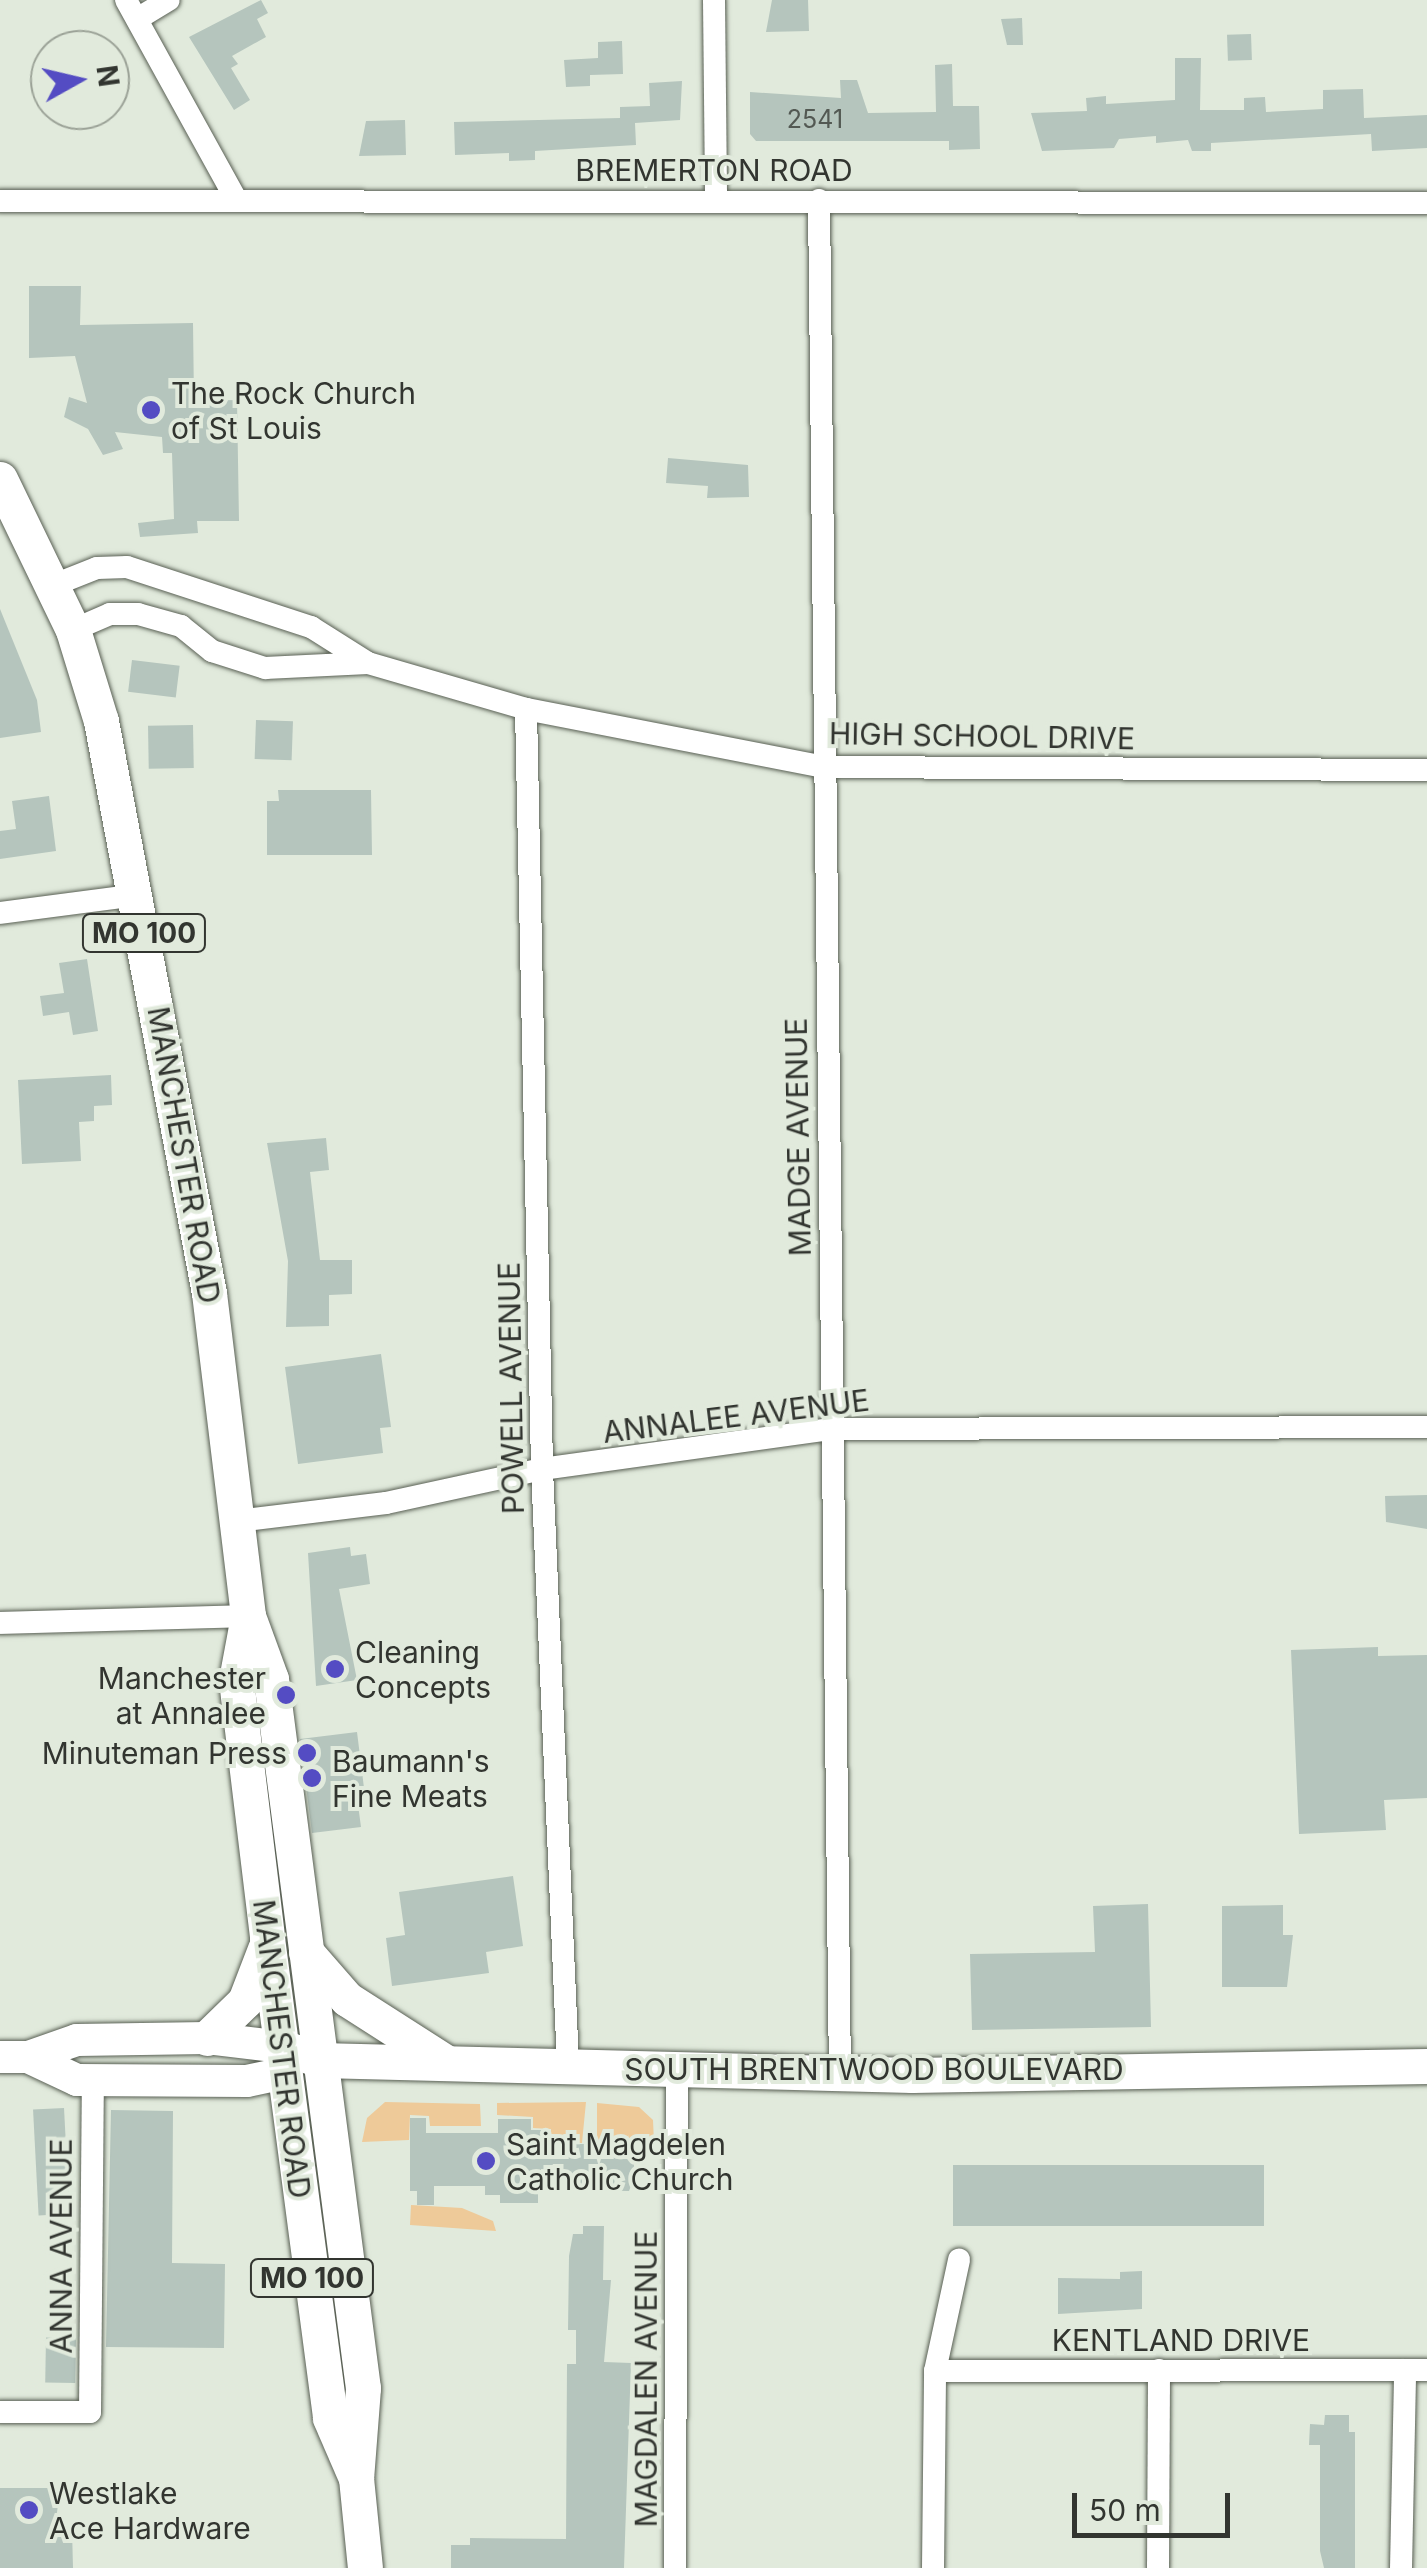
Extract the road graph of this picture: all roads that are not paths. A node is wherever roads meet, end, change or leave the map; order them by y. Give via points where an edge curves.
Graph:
1 (169, 0) edge
2 (714, 0) edge
3 (132, 9) edge
4 (234, 196) junction
5 (0, 200) edge
6 (716, 200) junction
7 (819, 200) junction
8 (1427, 202) edge
9 (0, 479) edge
10 (54, 584) junction
11 (73, 630) junction
12 (368, 663) junction
13 (526, 709) junction
14 (824, 767) junction
15 (1427, 770) edge
16 (137, 895) junction
17 (0, 914) edge
18 (1427, 1427) edge
19 (831, 1429) junction
20 (542, 1470) junction
21 (237, 1522) junction
22 (248, 1616) junction
23 (0, 1623) edge
24 (267, 1938) junction
25 (306, 1952) junction
26 (207, 2038) junction
27 (14, 2057) edge
28 (283, 2060) junction
29 (320, 2060) junction
30 (449, 2064) junction
31 (568, 2065) junction
32 (1427, 2066) edge
33 (678, 2070) junction
34 (840, 2072) junction
35 (93, 2080) junction
36 (960, 2260) dead end
37 (1159, 2370) junction
38 (1416, 2370) edge
39 (936, 2371) junction
40 (0, 2412) edge
41 (356, 2478) junction
42 (365, 2568) edge
43 (675, 2568) edge
44 (933, 2568) edge
45 (1158, 2568) edge
46 (1401, 2568) edge

1 - 3 street
2 - 6 street
3 - 4 street
4 - 5 street, BREMERTON ROAD
4 - 6 street, BREMERTON ROAD
6 - 7 street, BREMERTON ROAD
7 - 8 street, BREMERTON ROAD
7 - 14 street, MADGE AVENUE
9 - 10 main road, MANCHESTER ROAD / MO 100
10 - 11 main road, MANCHESTER ROAD / MO 100
10 - 12 street, HIGH SCHOOL DRIVE via 96,568 127,567 311,627
11 - 12 street, HIGH SCHOOL DRIVE via 110,614 138,614 180,626 212,651 265,668
11 - 16 main road, MANCHESTER ROAD / MO 100 via 101,721
12 - 13 street, HIGH SCHOOL DRIVE
13 - 14 street, HIGH SCHOOL DRIVE
13 - 20 street, POWELL AVENUE
14 - 15 street, HIGH SCHOOL DRIVE
14 - 19 street, MADGE AVENUE
16 - 17 street
16 - 21 main road, MANCHESTER ROAD / MO 100 via 216,1336
18 - 19 street, ANNALEE AVENUE
19 - 20 street, ANNALEE AVENUE
19 - 34 street, MADGE AVENUE
20 - 21 street, ANNALEE AVENUE via 386,1503
20 - 31 street, POWELL AVENUE
21 - 22 main road, MANCHESTER ROAD / MO 100
22 - 23 street
22 - 24 main road, MANCHESTER ROAD / MO 100 via 236,1680
22 - 25 main road, MANCHESTER ROAD / MO 100 via 271,1679
24 - 26 main road via 245,2002
24 - 28 main road, MANCHESTER ROAD / MO 100
25 - 29 main road, MANCHESTER ROAD / MO 100
25 - 30 main road via 355,2006
26 - 27 main road, SOUTH BRENTWOOD BOULEVARD via 78,2040
26 - 28 main road, SOUTH BRENTWOOD BOULEVARD
27 - 35 main road, SOUTH BRENTWOOD BOULEVARD
28 - 29 main road, SOUTH BRENTWOOD BOULEVARD
28 - 35 main road, SOUTH BRENTWOOD BOULEVARD via 247,2081
28 - 41 main road, MANCHESTER ROAD / MO 100 via 330,2418
29 - 30 main road, SOUTH BRENTWOOD BOULEVARD
29 - 41 main road, MANCHESTER ROAD / MO 100 via 362,2388
30 - 31 main road, SOUTH BRENTWOOD BOULEVARD
31 - 33 main road, SOUTH BRENTWOOD BOULEVARD
32 - 34 main road, SOUTH BRENTWOOD BOULEVARD
33 - 34 main road, SOUTH BRENTWOOD BOULEVARD
33 - 43 street, MAGDALEN AVENUE
35 - 40 street, ANNA AVENUE via 90,2412
36 - 39 street
37 - 38 street, KENTLAND DRIVE
37 - 39 street, KENTLAND DRIVE
37 - 45 street
38 - 46 street
39 - 44 street
41 - 42 main road, MANCHESTER ROAD / MO 100

